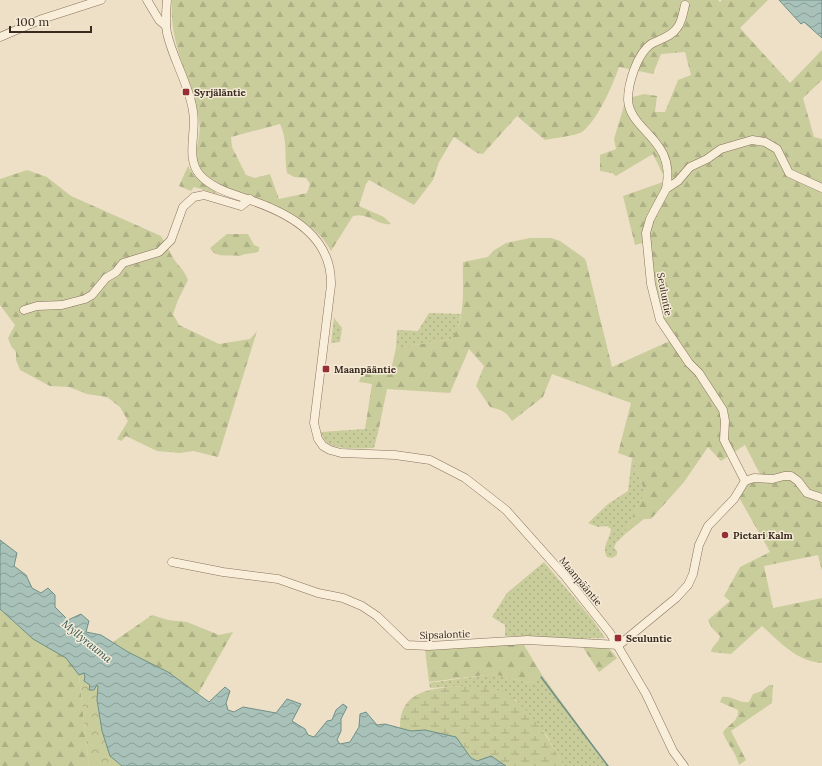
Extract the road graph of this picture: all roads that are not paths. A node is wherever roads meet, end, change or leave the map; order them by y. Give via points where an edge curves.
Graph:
1 (101, 0) edge
2 (147, 0) edge
3 (167, 0) edge
4 (685, 6) dead end
5 (166, 26) junction
6 (0, 37) edge
7 (822, 188) edge
8 (666, 189) junction
9 (250, 199) junction
10 (24, 310) dead end
11 (745, 481) junction
12 (822, 498) edge
13 (172, 562) dead end
14 (619, 645) junction
15 (684, 766) edge

1 - 6 street via 42,19
2 - 5 street via 159,20
3 - 5 street, Maanpääntie
4 - 8 street via 682,21 672,34 652,44 641,55 628,99 631,110 665,157 668,176
5 - 9 street, Maanpääntie via 194,116 195,131 191,156 195,169 208,183 217,188
7 - 8 street, Seuluntie via 789,173 772,145 752,140 715,152 690,167 678,181
8 - 11 street, Seuluntie via 650,219 646,233 651,284 660,320 723,410 724,440
9 - 10 street via 238,206 204,195 194,197 183,207 171,240 159,252 123,262 116,272 106,278 86,299
9 - 14 street, Maanpääntie via 307,230 319,242 330,264 329,314 314,423 316,436 321,444 340,453 425,459 451,469 465,478 506,510 525,530
11 - 12 street via 754,478 773,479 791,476 806,493
11 - 14 street via 734,499 712,520 705,532 688,585
13 - 14 street, Sipsalontie via 222,572 273,578 318,593 343,598 377,616 406,645 527,640
14 - 15 street, Maanpääntie via 673,751

